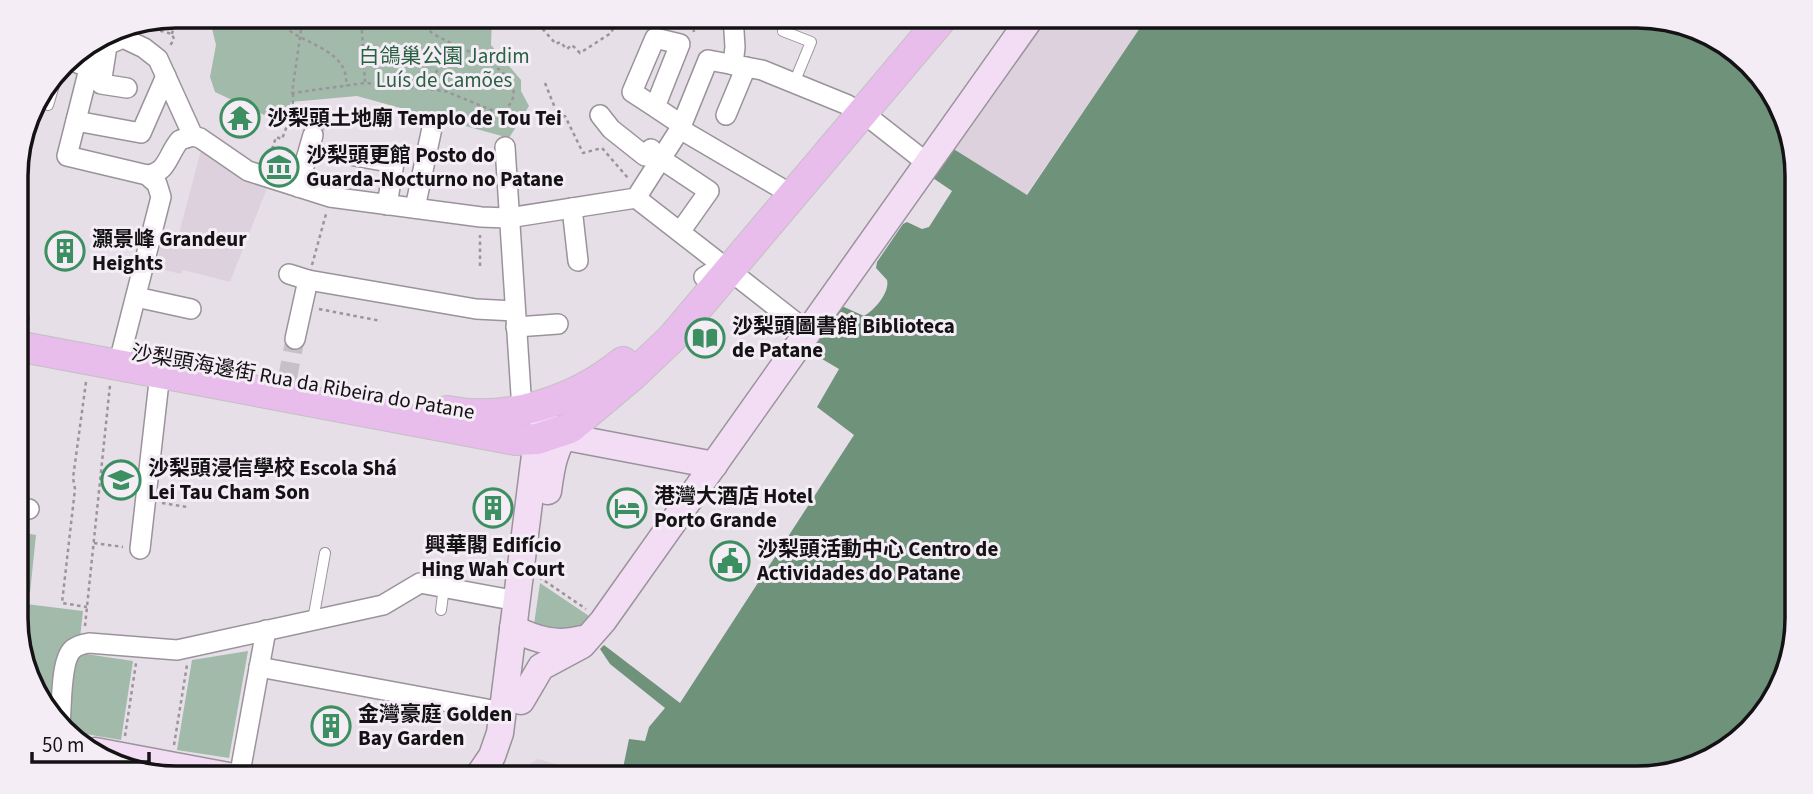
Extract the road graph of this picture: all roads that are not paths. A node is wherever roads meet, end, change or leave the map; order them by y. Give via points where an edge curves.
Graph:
1 (734, 28) edge
2 (784, 28) edge
3 (917, 28) edge
4 (1023, 28) edge
5 (123, 38) edge
6 (117, 40) edge
7 (98, 51) edge
8 (79, 64) edge
9 (739, 66) junction
10 (90, 68) junction
11 (166, 76) junction
12 (794, 83) junction
13 (127, 88) dead end
14 (50, 100) edge
15 (48, 105) dead end
16 (655, 107) dead end
17 (855, 109) junction
18 (600, 115) dead end
19 (726, 115) dead end
20 (76, 121) junction
21 (681, 127) junction
22 (432, 128) dead end
23 (313, 135) tunnel mouth
24 (189, 137) junction
25 (505, 146) dead end
26 (355, 156) dead end
27 (661, 159) junction
28 (927, 163) junction
29 (147, 175) junction
30 (298, 187) junction
31 (779, 187) junction
32 (638, 195) junction
33 (387, 205) junction
34 (415, 208) junction
35 (572, 208) junction
36 (509, 218) junction
37 (680, 232) junction
38 (578, 261) dead end
39 (716, 269) junction
40 (136, 297) junction
41 (191, 309) dead end
42 (516, 319) junction
43 (558, 324) dead end
44 (808, 332) junction
45 (28, 334) edge
46 (295, 338) tunnel mouth
47 (108, 358) junction
48 (160, 373) junction
49 (574, 394) junction
50 (522, 410) junction
51 (552, 439) junction
52 (714, 465) junction
53 (140, 549) road end
54 (325, 553) dead end
55 (444, 587) junction
56 (517, 601) junction
57 (440, 610) dead end
58 (313, 620) junction
59 (599, 626) junction
60 (266, 631) junction
61 (522, 633) junction
62 (259, 667) junction
63 (512, 707) junction
64 (61, 711) edge
65 (122, 756) edge
66 (175, 766) edge
67 (241, 766) edge
68 (485, 766) edge
69 (506, 766) edge

1 - 9 street
2 - 12 lane via 811,42
3 - 17 main road, 沙梨頭海邊街 Rua da Ribeira do Patane
4 - 28 street
5 - 11 street via 156,56
6 - 13 street via 101,84
7 - 10 street
8 - 10 street
9 - 12 street
9 - 19 street
9 - 21 street via 708,61
10 - 20 street
11 - 20 street via 141,133
11 - 24 street
12 - 17 street
14 - 15 lane
16 - 21 street
17 - 28 street
17 - 31 main road, 沙梨頭海邊街 Rua da Ribeira do Patane
17 - 39 main road, 沙梨頭海邊街 Rua da Ribeira do Patane
18 - 27 street via 645,156 651,149
20 - 29 street via 65,161
21 - 27 street
21 - 31 street
22 - 34 street
23 - 30 street
24 - 29 street via 176,145 159,172
24 - 30 street via 200,138 248,171
25 - 36 street
26 - 33 street via 394,163
27 - 32 street
27 - 37 street via 709,191
28 - 44 street
29 - 40 street via 157,184 161,198
30 - 33 street
31 - 39 main road, 沙梨頭海邊街 Rua da Ribeira do Patane
32 - 35 street
32 - 37 street
33 - 34 street
34 - 36 street
35 - 36 street
35 - 38 street
36 - 42 street
37 - 39 street
39 - 44 street
39 - 49 main road, 沙梨頭海邊街 Rua da Ribeira do Patane via 642,346
39 - 51 main road, 沙梨頭海邊街 Rua da Ribeira do Patane via 672,338
40 - 41 street
40 - 47 street
42 - 43 street
42 - 46 street via 299,277 301,305
42 - 50 street
44 - 52 street
45 - 47 main road, 沙梨頭海邊街 Rua da Ribeira do Patane
47 - 48 main road, 沙梨頭海邊街 Rua da Ribeira do Patane
47 - 50 main road, 沙梨頭海邊街 Rua da Ribeira do Patane via 457,413
48 - 51 main road, 沙梨頭海邊街 Rua da Ribeira do Patane via 516,440
48 - 53 street, 沙梨頭海邊街 Rua da Ribeira do Patane
49 - 50 main road, 沙梨頭海邊街 Rua da Ribeira do Patane
49 - 51 street via 545,421
51 - 52 street
51 - 56 street
51 - 61 street via 537,576
52 - 59 street
54 - 58 lane
55 - 56 street
55 - 57 lane
55 - 58 street via 420,583 383,605
56 - 61 street
58 - 60 street
59 - 61 street via 571,642 546,642
59 - 63 street via 582,645 541,667
60 - 62 street
60 - 64 street via 177,650 83,644 65,662
61 - 63 street
62 - 63 street
62 - 67 street
63 - 68 street
63 - 69 street via 515,746
65 - 66 street

